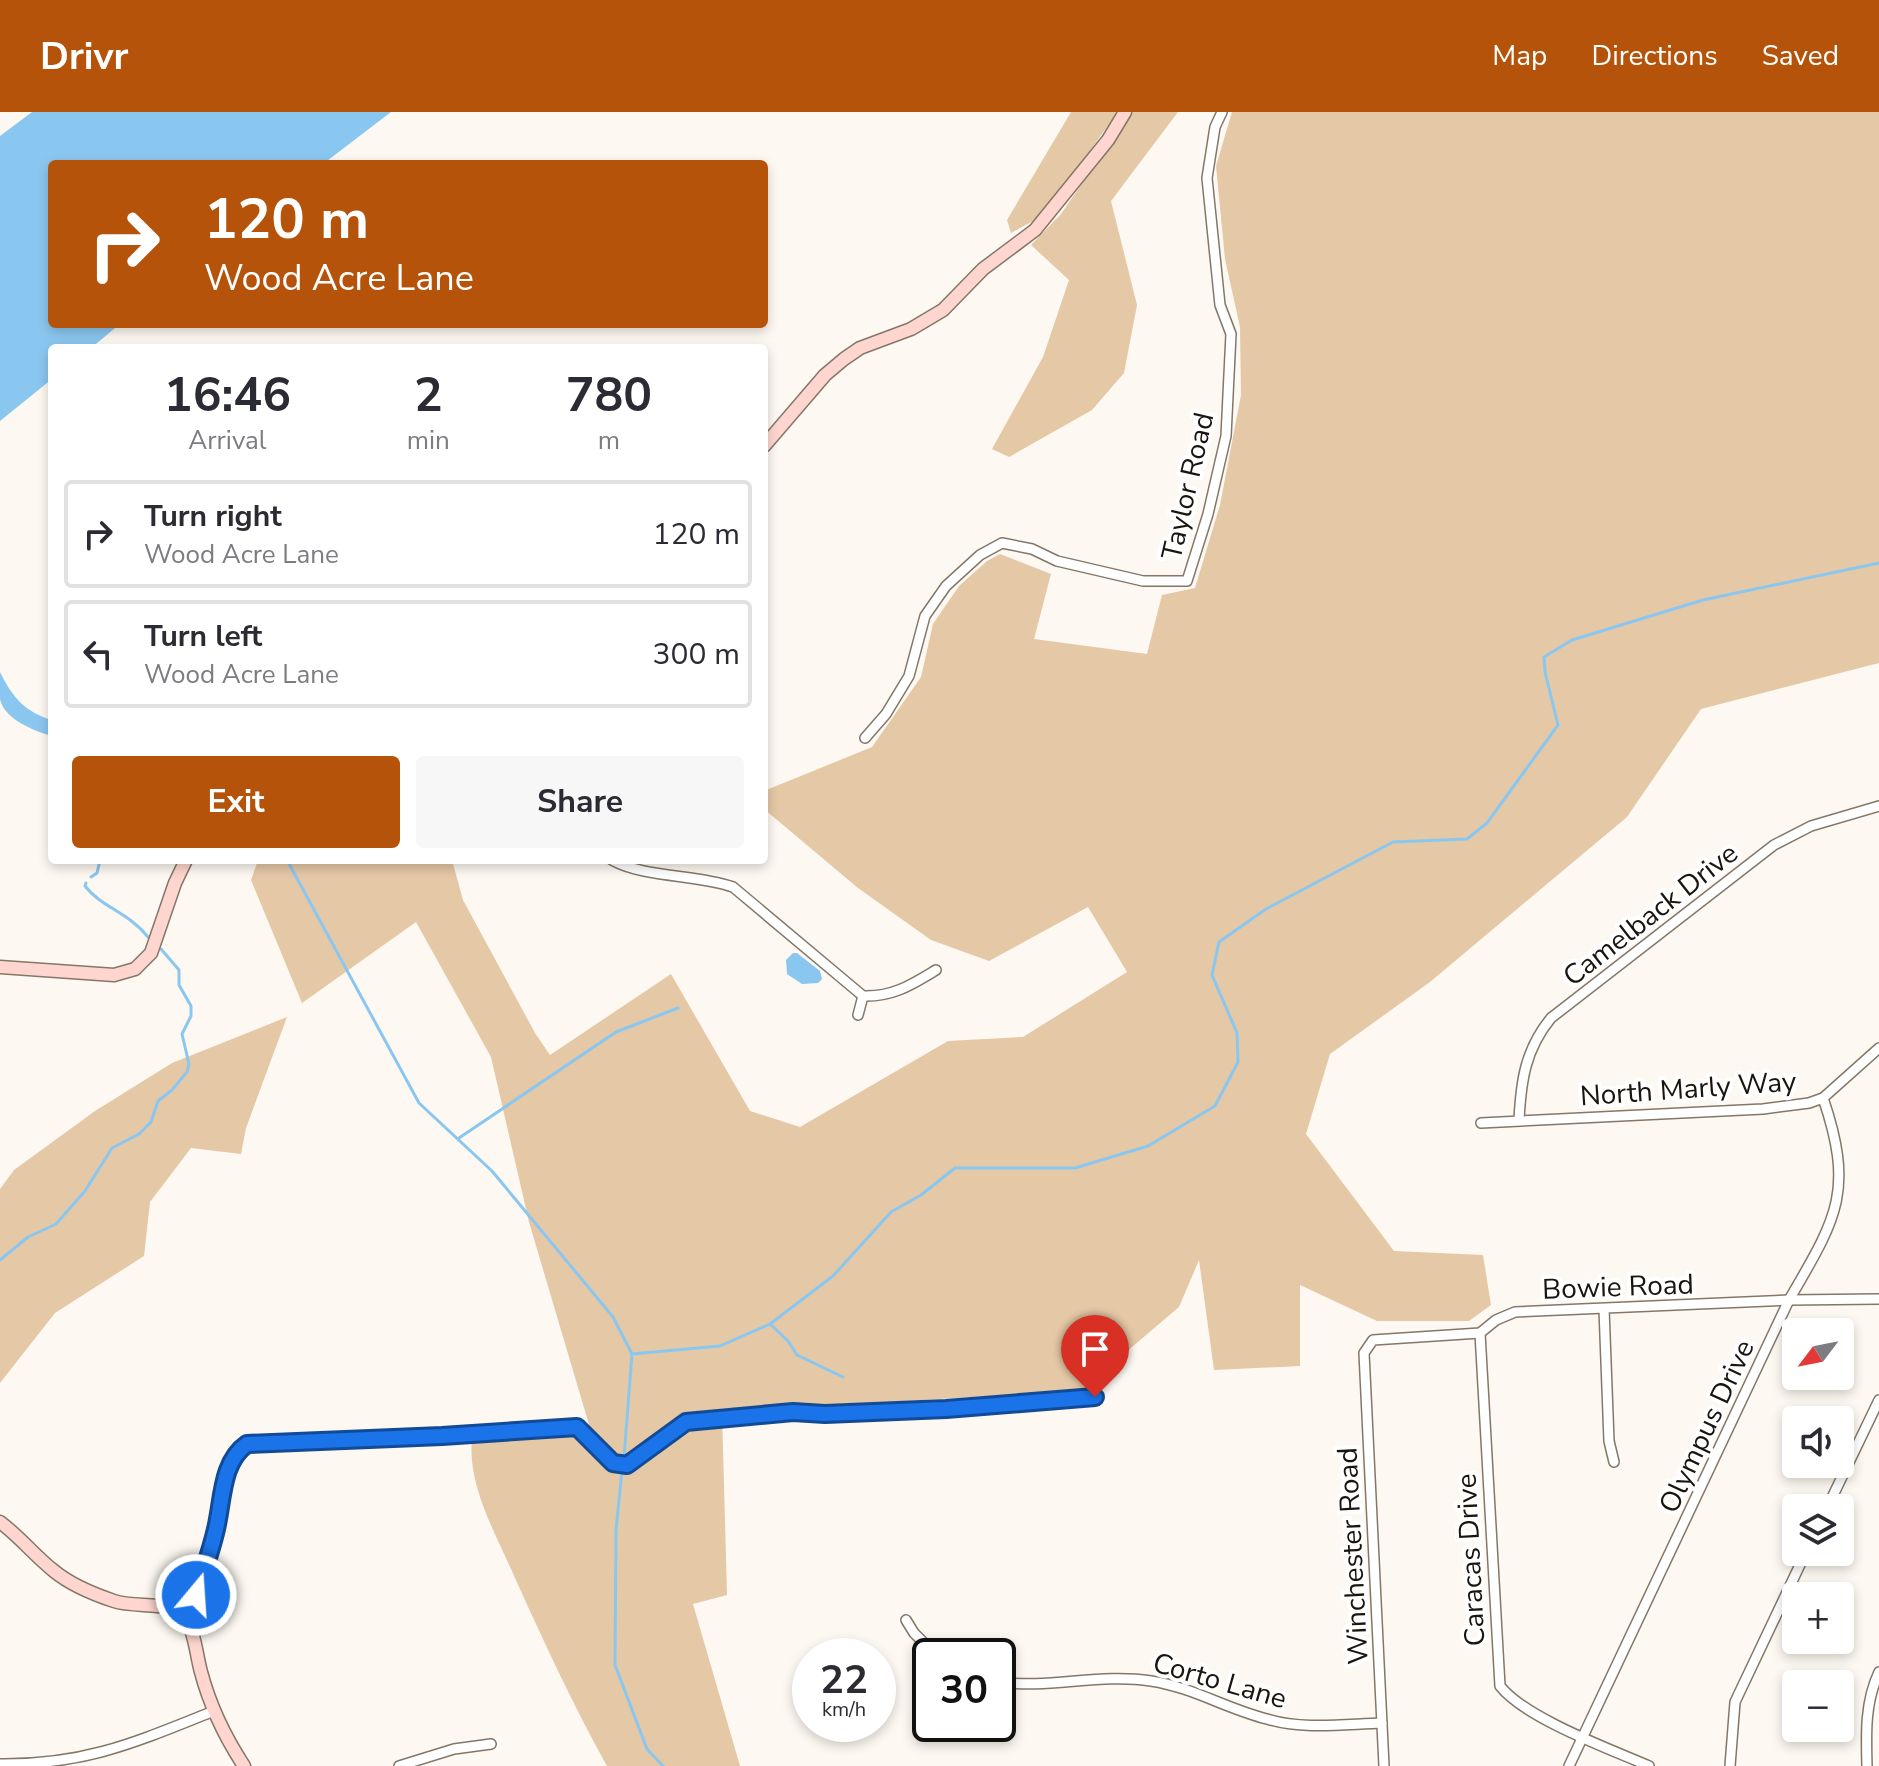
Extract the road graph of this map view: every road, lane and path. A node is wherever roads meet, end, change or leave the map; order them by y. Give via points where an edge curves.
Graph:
1 (1125, 112) edge
2 (1222, 112) edge
3 (768, 441) edge
4 (865, 738) dead end
5 (1879, 806) edge
6 (184, 864) edge
7 (622, 864) edge
8 (0, 967) edge
9 (936, 970) dead end
10 (863, 996) junction
11 (858, 1015) dead end
12 (1879, 1048) edge
13 (1823, 1098) junction
14 (1519, 1120) junction
15 (1481, 1123) dead end
16 (1879, 1299) edge
17 (1789, 1300) junction
18 (1604, 1309) junction
19 (1480, 1333) junction
20 (1368, 1345) joint
21 (1095, 1397) dead end
22 (1879, 1400) edge
23 (1614, 1462) dead end
24 (1834, 1494) edge
25 (0, 1522) edge
26 (1799, 1566) edge
27 (186, 1618) junction
28 (906, 1620) dead end
29 (920, 1638) edge
30 (1879, 1672) edge
31 (1016, 1684) edge
32 (214, 1711) junction
33 (1382, 1723) junction
34 (1584, 1738) junction
35 (491, 1744) dead end
36 (0, 1764) edge
37 (244, 1766) edge
38 (399, 1766) edge
39 (1384, 1766) edge
40 (1569, 1766) edge
41 (1649, 1766) edge
42 (1730, 1766) edge
43 (1867, 1766) edge

1 - 3 street via 1035,230 983,269 943,310 843,360
2 - 4 street, Taylor Road via 1207,178 1220,305 1231,334 1226,436 1187,581 1143,581 1002,543 946,586 925,616 909,676
5 - 14 street, Camelback Drive via 1811,826 1774,845 1551,1018 1524,1068
6 - 8 street via 151,953 135,969 114,975
7 - 10 street via 733,887
9 - 10 street via 882,997
10 - 11 street
12 - 13 street, North Marly Way
13 - 14 street, North Marly Way via 1763,1109
13 - 17 street, Olympus Drive via 1841,1172 1837,1206
14 - 15 street, North Marly Way
16 - 17 street, Bowie Road
17 - 18 street, Bowie Road
17 - 34 street, Olympus Drive
18 - 19 street, Bowie Road via 1515,1312
18 - 23 street
19 - 20 street, Bowie Road via 1373,1340
19 - 34 street, Caracas Drive via 1500,1686 1510,1699
20 - 33 street, Winchester Road via 1364,1353
21 - 27 street via 686,1422 627,1465 613,1463 577,1427 247,1444 235,1452 224,1482 216,1531
22 - 24 street
25 - 27 street via 53,1571 82,1588 131,1606 169,1605
26 - 42 street via 1735,1702
27 - 32 street
28 - 29 street
30 - 43 street via 1865,1726
31 - 33 street, Corto Lane via 1135,1679 1190,1690 1278,1722
32 - 36 street via 97,1755
32 - 37 street
33 - 39 street, Winchester Road
34 - 40 street, Olympus Drive
34 - 41 street
35 - 38 street

